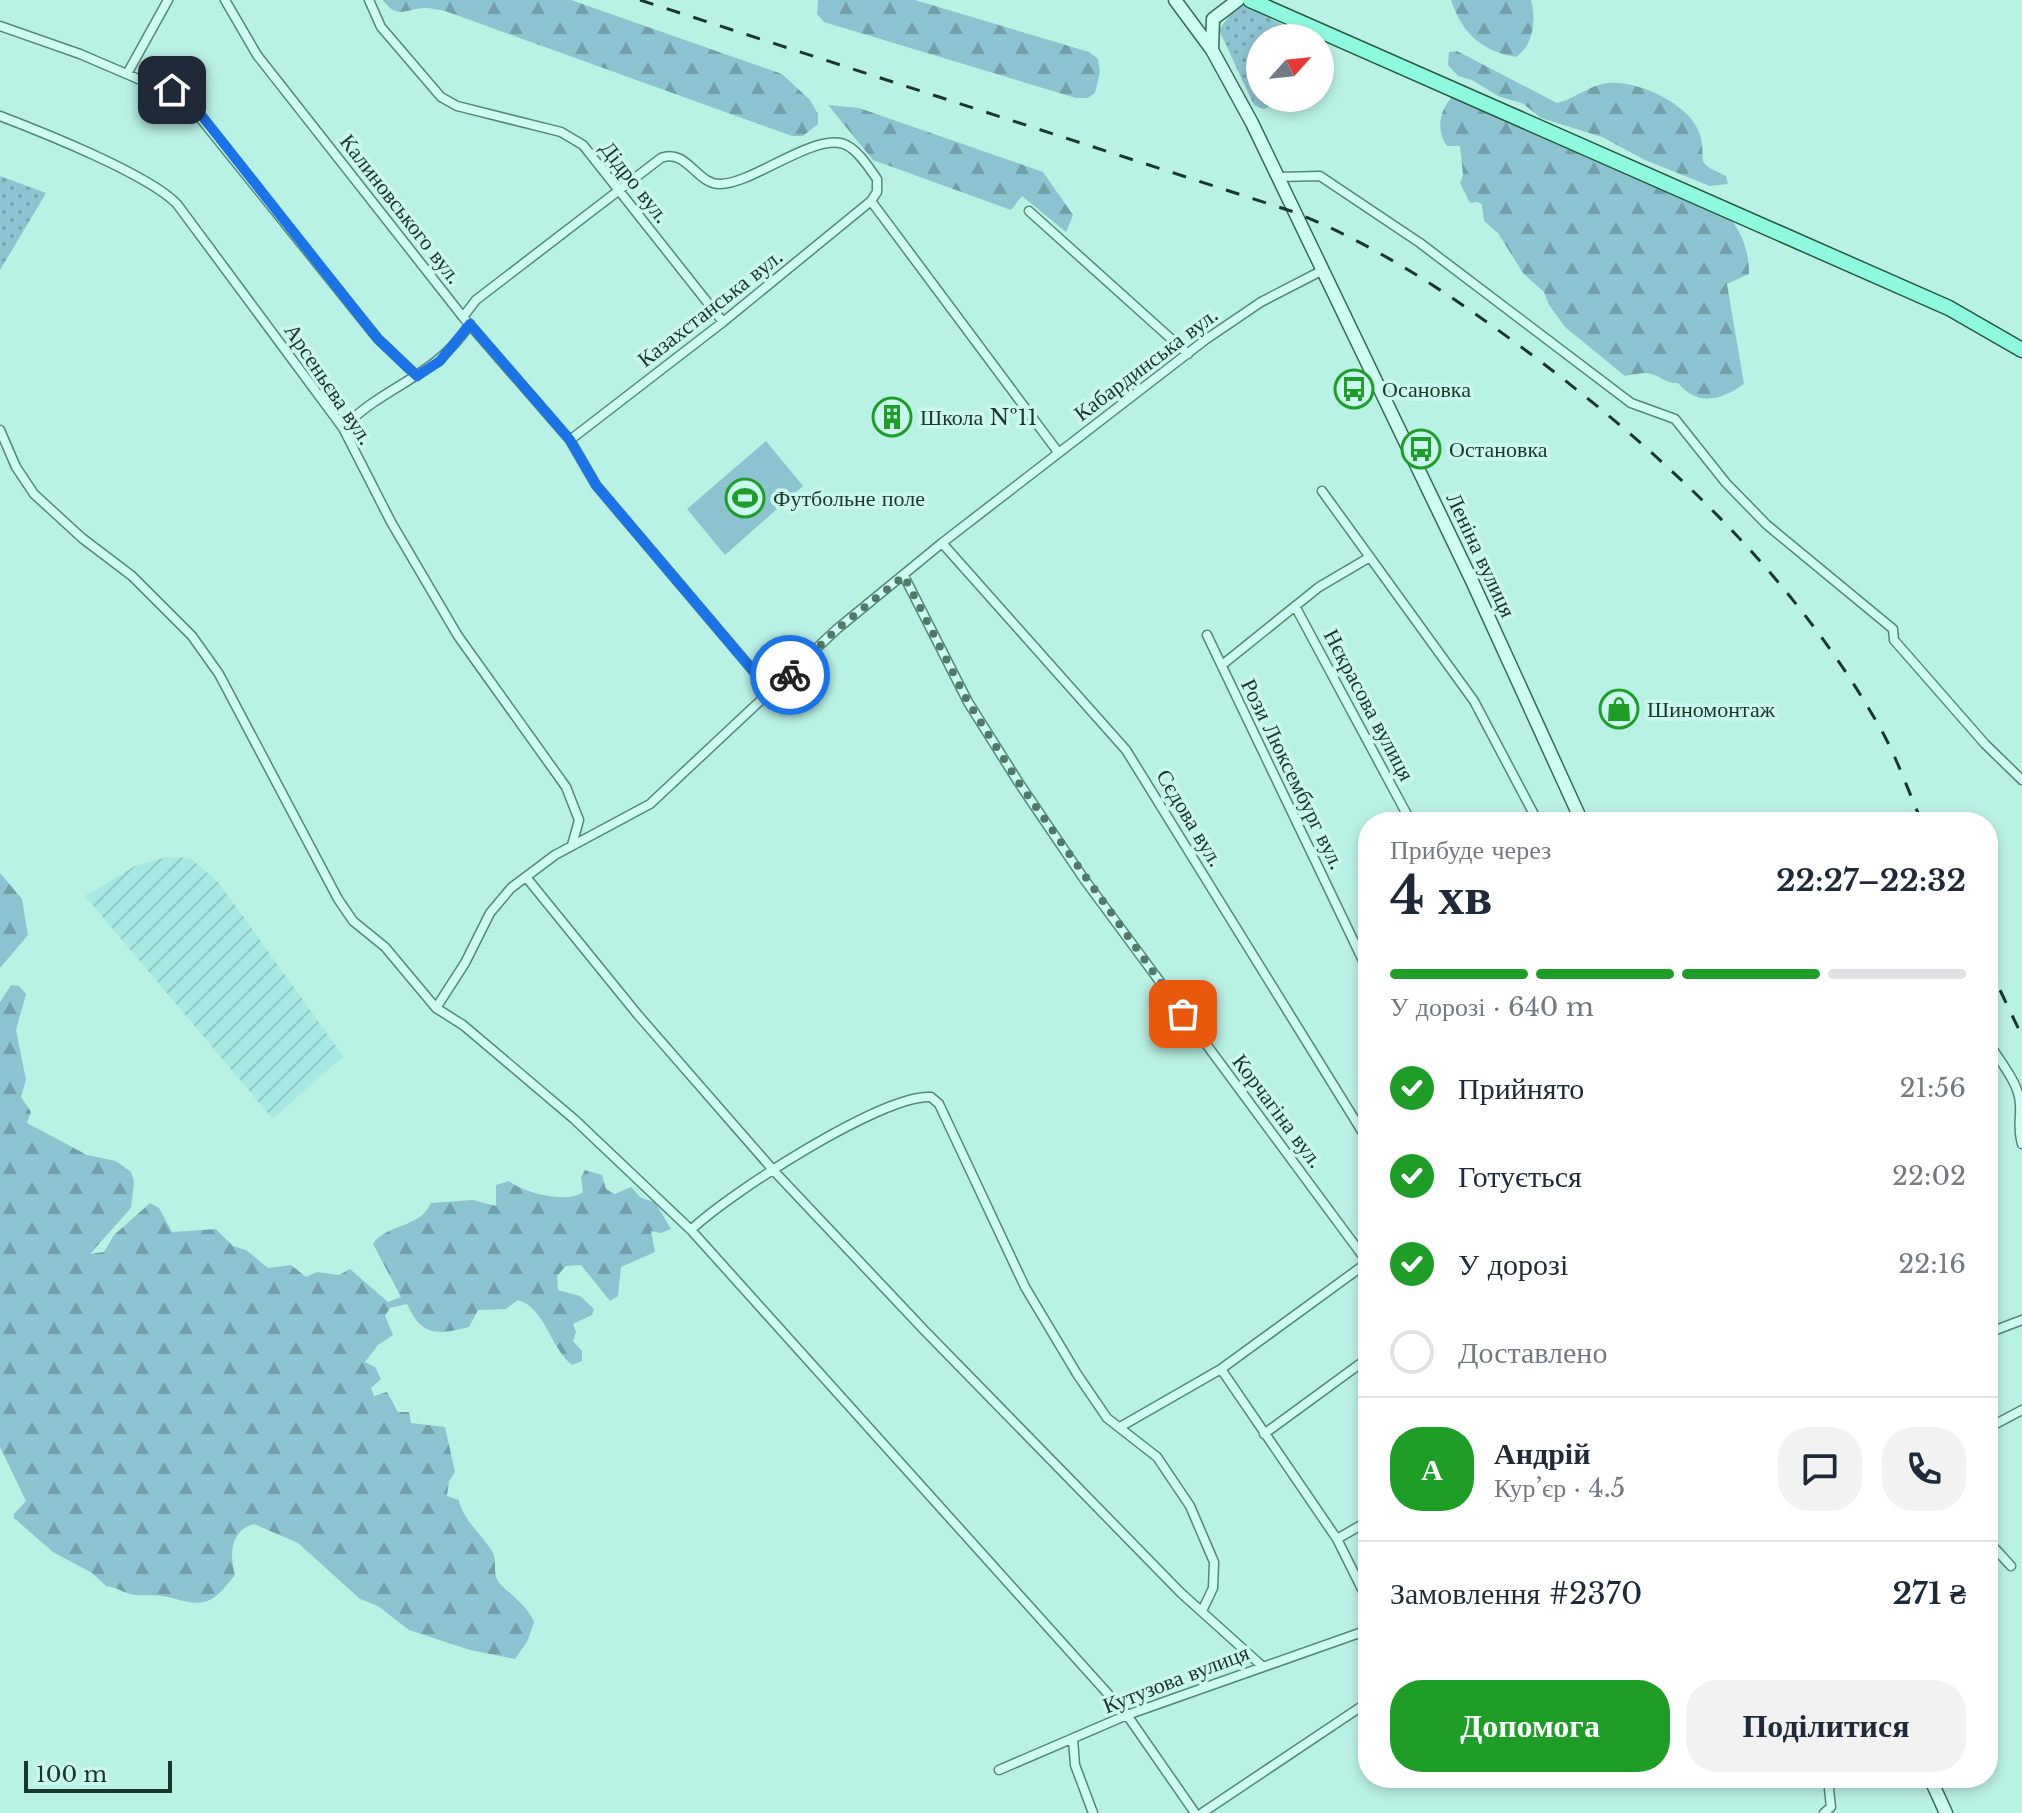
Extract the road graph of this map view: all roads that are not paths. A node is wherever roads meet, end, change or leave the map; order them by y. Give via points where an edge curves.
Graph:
1 (168, 0) edge
2 (225, 0) edge
3 (369, 0) edge
4 (1175, 0) edge
5 (1238, 0) edge
6 (1250, 0) edge
7 (0, 26) edge
8 (1212, 50) junction
9 (127, 74) junction
10 (0, 116) edge
11 (1279, 177) junction
12 (619, 191) junction
13 (871, 201) junction
14 (1029, 211) dead end
15 (1323, 270) junction
16 (466, 321) junction
17 (723, 322) junction
18 (2022, 350) edge
19 (1188, 354) junction
20 (417, 376) junction
21 (343, 428) junction
22 (0, 430) edge
23 (570, 440) junction
24 (1058, 452) junction
25 (1322, 491) dead end
26 (942, 543) junction
27 (1370, 557) junction
28 (904, 576) junction
29 (1295, 606) junction
30 (1207, 635) dead end
31 (1222, 665) junction
32 (772, 693) junction
33 (2022, 780) edge
34 (1406, 812) edge
35 (1533, 812) edge
36 (1577, 812) edge
37 (572, 845) junction
38 (526, 877) junction
39 (1358, 950) edge
40 (436, 1008) junction
41 (1998, 1057) edge
42 (1358, 1125) edge
43 (2022, 1144) edge
44 (774, 1171) junction
45 (691, 1230) junction
46 (1358, 1249) edge
47 (1358, 1269) edge
48 (2022, 1320) edge
49 (1998, 1329) edge
50 (1358, 1365) edge
51 (1221, 1369) junction
52 (2022, 1410) edge
53 (1998, 1423) edge
54 (1120, 1427) junction
55 (1264, 1434) junction
56 (1358, 1527) edge
57 (1337, 1539) junction
58 (1998, 1552) edge
59 (2011, 1566) dead end
60 (1358, 1581) edge
61 (1202, 1611) junction
62 (1358, 1633) edge
63 (1261, 1665) junction
64 (1358, 1708) edge
65 (1127, 1715) junction
66 (1073, 1739) junction
67 (999, 1770) dead end
68 (1829, 1788) edge
69 (1935, 1788) edge
70 (1094, 1813) edge
71 (1196, 1813) edge
72 (1824, 1813) edge
73 (1946, 1813) edge

1 - 9 street
2 - 16 street, Калиновського вул. via 257,55
3 - 12 street, Дідро вул. via 381,27 441,97 457,106 573,136
4 - 8 main road, Леніна вулиця
5 - 8 main road via 1213,19
6 - 18 main road via 1936,302
7 - 9 street
8 - 11 main road, Леніна вулиця
9 - 20 street via 172,90 202,116 378,339
10 - 21 street, Арсеньєва вул. via 168,194
11 - 15 main road, Леніна вулиця
11 - 33 street via 1320,176 1420,243 1631,403 1675,419 1767,525 1893,629 1894,640
12 - 13 street via 670,154 720,184 814,147 840,143 849,146 877,179
12 - 16 street via 476,300
12 - 17 street, Дідро вул.
13 - 17 street, Казахстанська вул.
13 - 24 street
14 - 19 street
15 - 19 street, Кабардинська вул. via 1261,302
15 - 36 main road, Леніна вулиця
16 - 20 street via 440,361
16 - 23 street, Калиновського вул.
17 - 23 street, Казахстанська вул.
19 - 24 street, Кабардинська вул.
20 - 21 street via 378,398
21 - 37 street, Арсеньєва вул. via 458,636 566,787 579,820
22 - 40 street via 34,494 132,576 192,636 219,674 338,899
23 - 32 street, Калиновського вул. via 596,485
24 - 26 street, Кабардинська вул.
25 - 27 street
26 - 28 street, Кабардинська вул.
26 - 42 street, Сєдова вул. via 1126,750
27 - 29 street
27 - 35 street via 1474,701
28 - 32 street, Кабардинська вул. via 837,629
28 - 46 street, Корчагіна вул. via 968,702 1019,783
29 - 31 street
29 - 34 street, Нєкрасова вулиця
30 - 31 street, Рози Люксембург вул.
31 - 39 street, Рози Люксембург вул.
32 - 37 street, Кабардинська вул. via 650,804
37 - 38 street, Кабардинська вул.
38 - 40 street, Кабардинська вул. via 499,900
38 - 44 street
40 - 45 street via 574,1119
41 - 43 street via 2021,1105 2016,1123
44 - 45 street
44 - 54 street via 859,1121 910,1099 931,1097 939,1104 1025,1287 1077,1374 1107,1418
44 - 61 street
45 - 65 street
47 - 51 street
48 - 49 street
50 - 55 street
51 - 54 street
51 - 55 street
52 - 53 street
54 - 61 street via 1171,1474 1210,1547 1215,1573
55 - 57 street
56 - 57 street
57 - 60 street
58 - 59 street
61 - 63 street
62 - 63 street, Кутузова вулиця
63 - 65 street, Кутузова вулиця
64 - 71 street
65 - 66 street, Кутузова вулиця
65 - 71 street
66 - 67 street, Кутузова вулиця
66 - 70 street via 1075,1765
68 - 72 street via 1831,1807
69 - 73 main road

